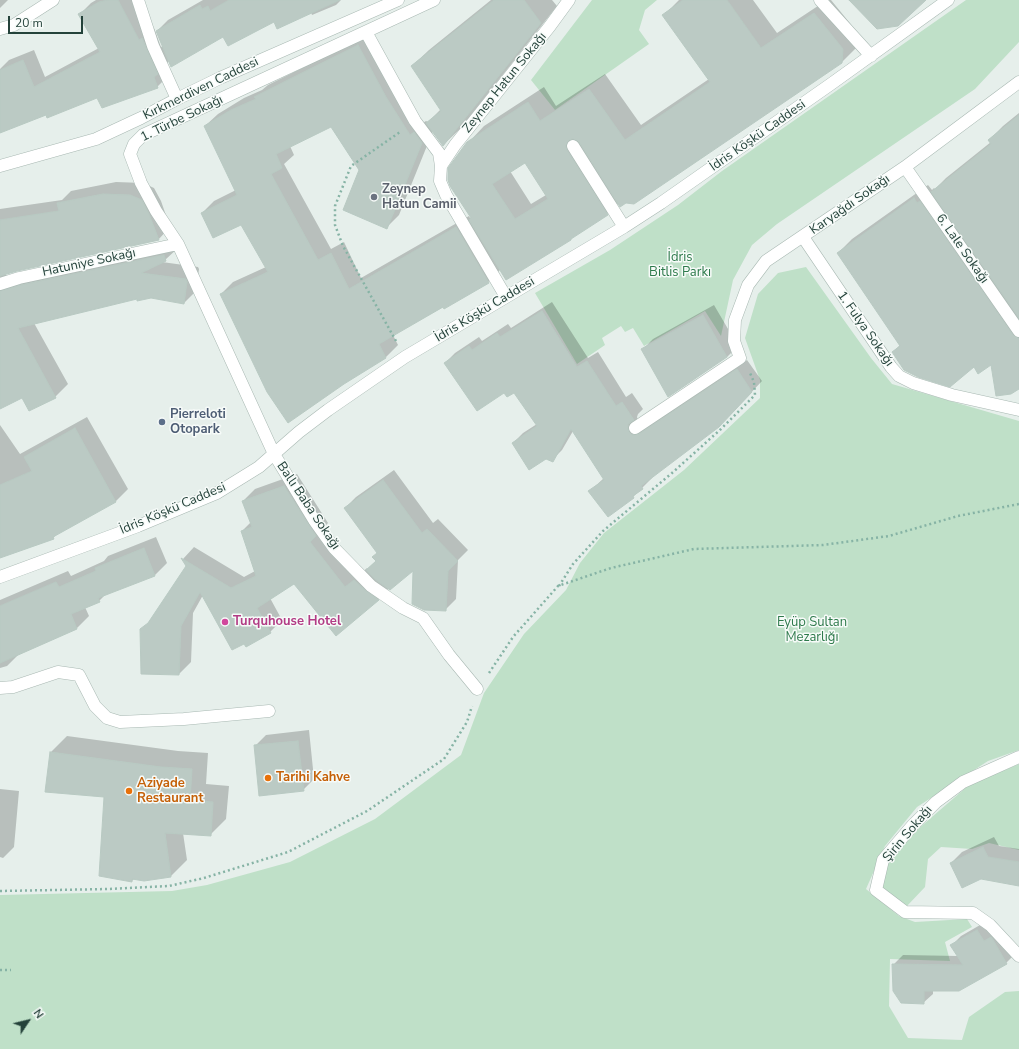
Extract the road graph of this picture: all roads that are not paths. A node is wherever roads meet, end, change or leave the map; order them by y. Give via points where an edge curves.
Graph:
1 (53, 0) edge
2 (138, 0) edge
3 (398, 0) edge
4 (434, 0) edge
5 (569, 0) edge
6 (820, 0) edge
7 (948, 0) edge
8 (0, 28) edge
9 (366, 32) junction
10 (871, 56) junction
11 (1019, 83) edge
12 (177, 99) junction
13 (573, 146) dead end
14 (441, 166) junction
15 (2, 167) edge
16 (905, 167) junction
17 (624, 227) junction
18 (803, 237) junction
19 (178, 244) junction
20 (0, 284) edge
21 (506, 297) junction
22 (1019, 331) edge
23 (1019, 410) edge
24 (635, 428) dead end
25 (274, 454) junction
26 (0, 577) edge
27 (0, 688) edge
28 (477, 689) road end
29 (269, 711) dead end
30 (1019, 758) edge
31 (1019, 956) edge

1 - 8 street via 14,25
2 - 12 street via 153,46
3 - 12 street, Kırkmerdiven Caddesi
4 - 9 street, 1. Türbe Sokağı
5 - 14 street, Zeynep Hatun Sokağı
6 - 10 street
7 - 10 street, İdris Köşkü Caddesi
9 - 14 street via 415,121 439,153
9 - 19 street, 1. Türbe Sokağı via 143,135 134,144 130,154 138,179
10 - 17 street, İdris Köşkü Caddesi
11 - 16 street, Karyağdı Sokağı
12 - 15 street, Kırkmerdiven Caddesi via 96,139
13 - 17 street
14 - 21 street via 440,181 446,195
16 - 18 street, Karyağdı Sokağı
16 - 22 street, 6. Lale Sokağı
17 - 21 street, İdris Köşkü Caddesi
18 - 23 street, 1. Fulya Sokağı via 899,376 952,395
18 - 24 street, Karyağdı Sokağı via 766,262 748,286 735,320 734,341 740,358
19 - 20 street, Hatuniye Sokağı
19 - 25 street, 1. Türbe Sokağı
21 - 25 street, İdris Köşkü Caddesi via 405,357 328,410
25 - 26 street, İdris Köşkü Caddesi via 259,467 217,493 138,526
25 - 28 street, Ballı Baba Sokağı via 334,548 371,586 423,618
27 - 29 street via 13,687 58,672 79,675 95,706 107,718 120,722
30 - 31 street, Şirin Sokağı via 963,782 936,802 883,860 876,890 905,912 973,913 990,924

